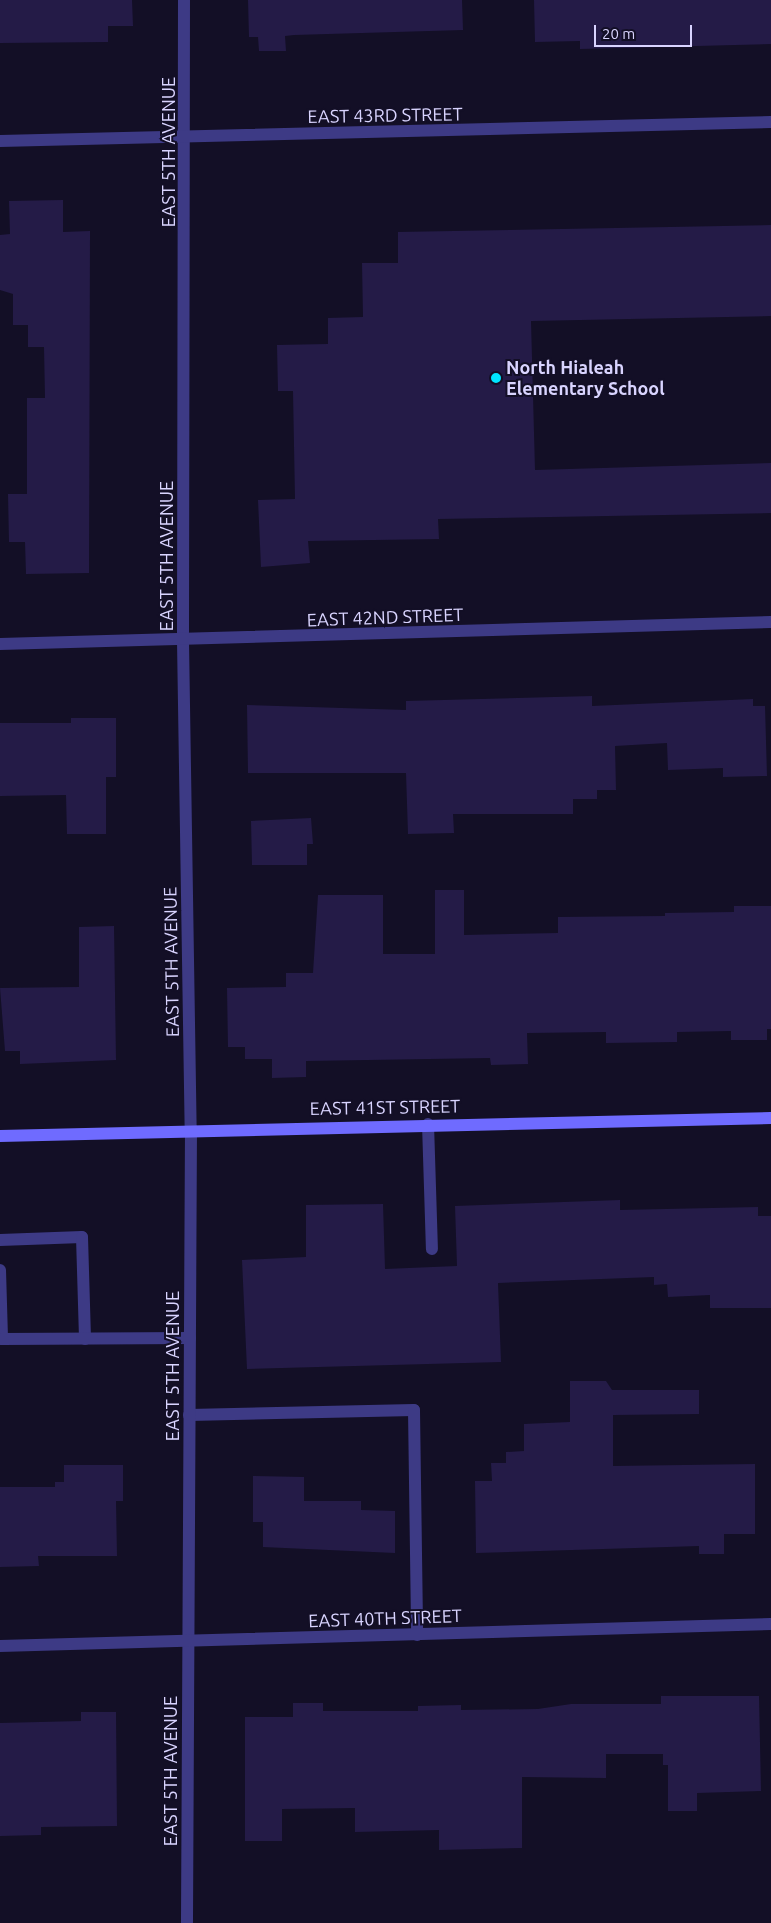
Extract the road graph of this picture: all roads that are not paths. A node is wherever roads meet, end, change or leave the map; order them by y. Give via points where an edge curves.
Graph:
1 (184, 0) edge
2 (771, 122) edge
3 (186, 137) junction
4 (0, 141) edge
5 (771, 622) edge
6 (183, 641) junction
7 (0, 644) edge
8 (771, 1118) edge
9 (428, 1124) junction
10 (191, 1128) junction
11 (0, 1136) edge
12 (0, 1240) edge
13 (432, 1249) dead end
14 (0, 1270) edge
15 (190, 1338) junction
16 (85, 1339) junction
17 (189, 1415) junction
18 (771, 1624) edge
19 (417, 1635) junction
20 (188, 1642) junction
21 (0, 1646) edge
22 (187, 1923) edge

1 - 3 street, EAST 5TH AVENUE
2 - 3 street, EAST 43RD STREET
3 - 4 street, EAST 43RD STREET
3 - 6 street, EAST 5TH AVENUE
5 - 6 street, EAST 42ND STREET
6 - 7 street, EAST 42ND STREET
6 - 10 street, EAST 5TH AVENUE
8 - 9 street, EAST 41ST STREET
9 - 10 street, EAST 41ST STREET
9 - 13 street
10 - 11 street, EAST 41ST STREET
10 - 15 street, EAST 5TH AVENUE
12 - 16 street via 82,1237
14 - 16 street via 2,1340
15 - 16 street
15 - 17 street, EAST 5TH AVENUE
17 - 19 street via 414,1410
17 - 20 street, EAST 5TH AVENUE
18 - 19 street, EAST 40TH STREET
19 - 20 street, EAST 40TH STREET
20 - 21 street, EAST 40TH STREET
20 - 22 street, EAST 5TH AVENUE

